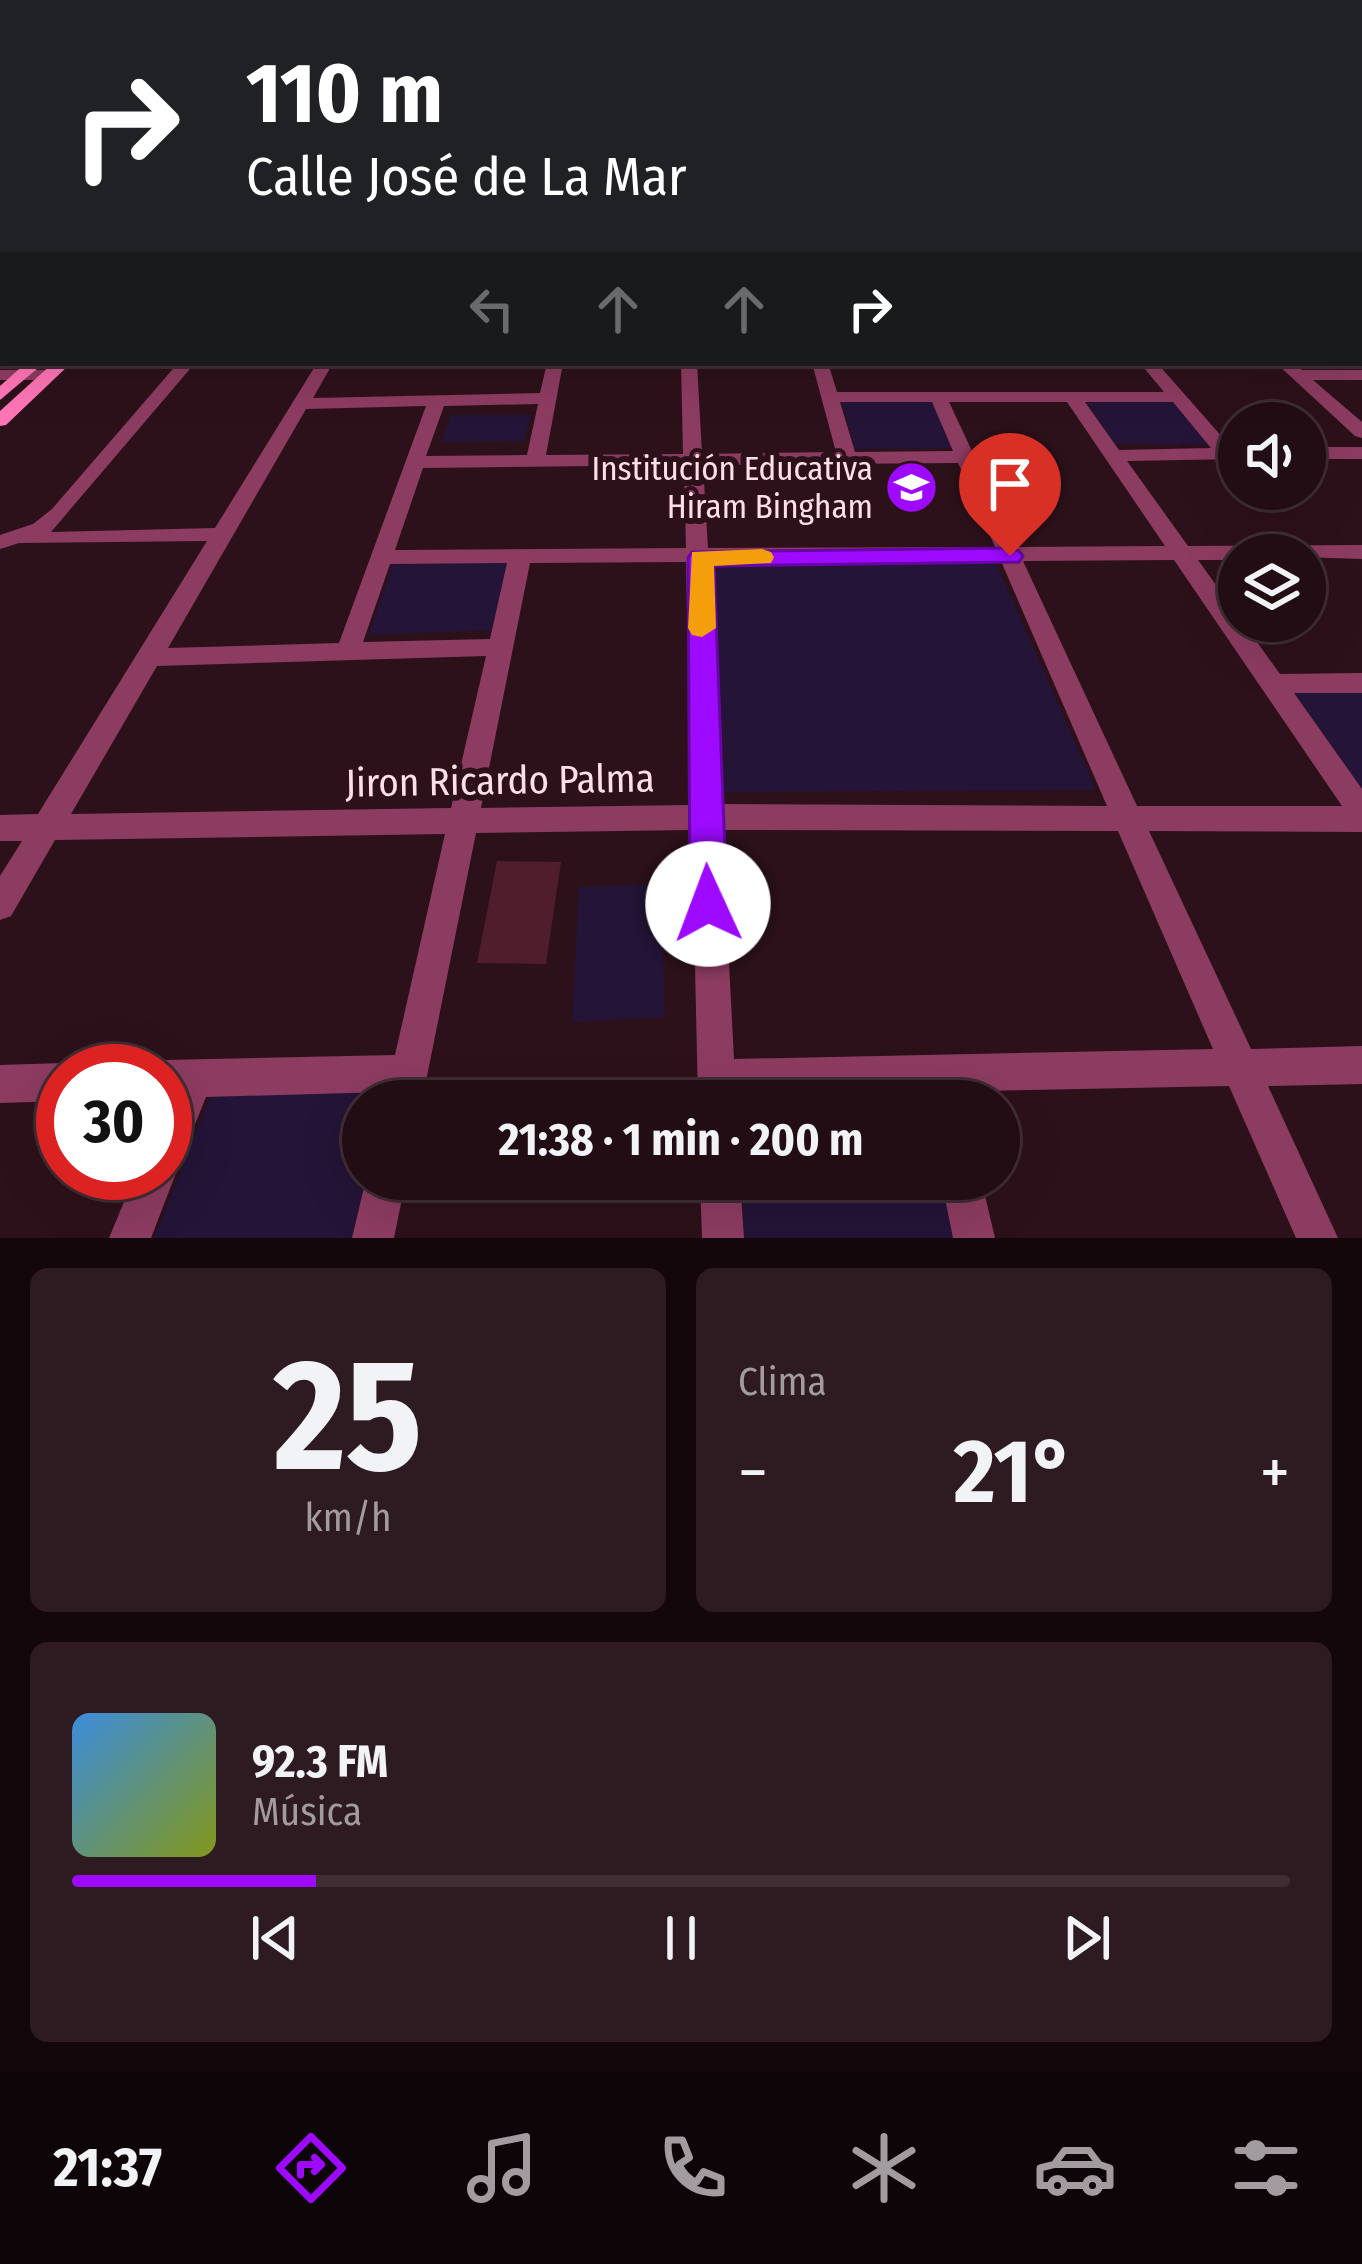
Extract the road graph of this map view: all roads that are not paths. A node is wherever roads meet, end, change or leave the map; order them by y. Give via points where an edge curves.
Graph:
1 (184, 366) edge
2 (323, 366) edge
3 (555, 366) edge
4 (689, 366) edge
5 (821, 366) edge
6 (1151, 366) edge
7 (43, 369) edge
8 (1291, 369) edge
9 (0, 375) edge
10 (1362, 375) edge
11 (0, 395) edge
12 (829, 397) junction
13 (938, 397) junction
14 (1072, 397) junction
15 (1179, 397) junction
16 (550, 398) junction
17 (436, 402) junction
18 (301, 404) junction
19 (0, 421) edge
20 (1362, 432) edge
21 (1218, 437) edge
22 (1218, 453) edge
23 (1326, 453) edge
24 (1362, 453) edge
25 (1113, 456) junction
26 (965, 457) junction
27 (847, 458) junction
28 (694, 460) junction
29 (535, 461) junction
30 (415, 462) junction
31 (224, 534) junction
32 (9, 540) edge
33 (1362, 552) edge
34 (1181, 554) junction
35 (1010, 556) junction
36 (382, 557) junction
37 (520, 557) junction
38 (701, 558) junction
39 (501, 647) junction
40 (348, 651) junction
41 (149, 657) junction
42 (1362, 682) edge
43 (1272, 684) junction
44 (1362, 816) edge
45 (704, 817) junction
46 (1130, 819) junction
47 (463, 820) junction
48 (0, 828) edge
49 (47, 828) junction
50 (0, 905) edge
51 (1362, 1065) edge
52 (1243, 1066) junction
53 (192, 1079) edge
54 (407, 1080) edge
55 (717, 1080) edge
56 (1020, 1082) edge
57 (36, 1083) edge
58 (0, 1084) edge
59 (342, 1085) edge
60 (145, 1200) edge
61 (381, 1200) edge
62 (721, 1200) edge
63 (966, 1200) edge
64 (130, 1238) edge
65 (373, 1238) edge
66 (723, 1238) edge
67 (974, 1238) edge
68 (1317, 1238) edge

1 - 32 street via 59,513
2 - 18 street
3 - 16 street
4 - 28 street
5 - 12 street
6 - 15 street
7 - 9 street
7 - 11 main road
7 - 19 main road
8 - 10 street
8 - 20 street
12 - 13 street
12 - 27 street
13 - 14 street
13 - 26 street
14 - 15 street
14 - 25 street
15 - 21 street
16 - 17 street
16 - 29 street
17 - 18 street
17 - 30 street
18 - 31 street
22 - 25 street
23 - 24 street
25 - 34 street
26 - 27 street
26 - 35 street
27 - 28 street
28 - 29 street
28 - 38 street
29 - 30 street
30 - 36 street
31 - 32 street
31 - 41 street
33 - 34 street
34 - 35 street
34 - 43 street
35 - 38 street
35 - 46 street
36 - 37 street
36 - 40 street
37 - 38 street
37 - 39 street
38 - 45 street
39 - 40 street
39 - 47 street
40 - 41 street
41 - 49 street
42 - 43 street
43 - 44 street
44 - 46 street, Jiron Ricardo Palma
45 - 46 street, Jiron Ricardo Palma
45 - 47 street, Jiron Ricardo Palma
45 - 55 street
46 - 52 street
47 - 49 street, Jiron Ricardo Palma
47 - 54 street
48 - 49 street, Jiron Ricardo Palma
49 - 50 street
51 - 52 street
52 - 56 street
52 - 68 street
53 - 59 street
57 - 58 street
60 - 64 street
61 - 65 street
62 - 66 street
63 - 67 street

